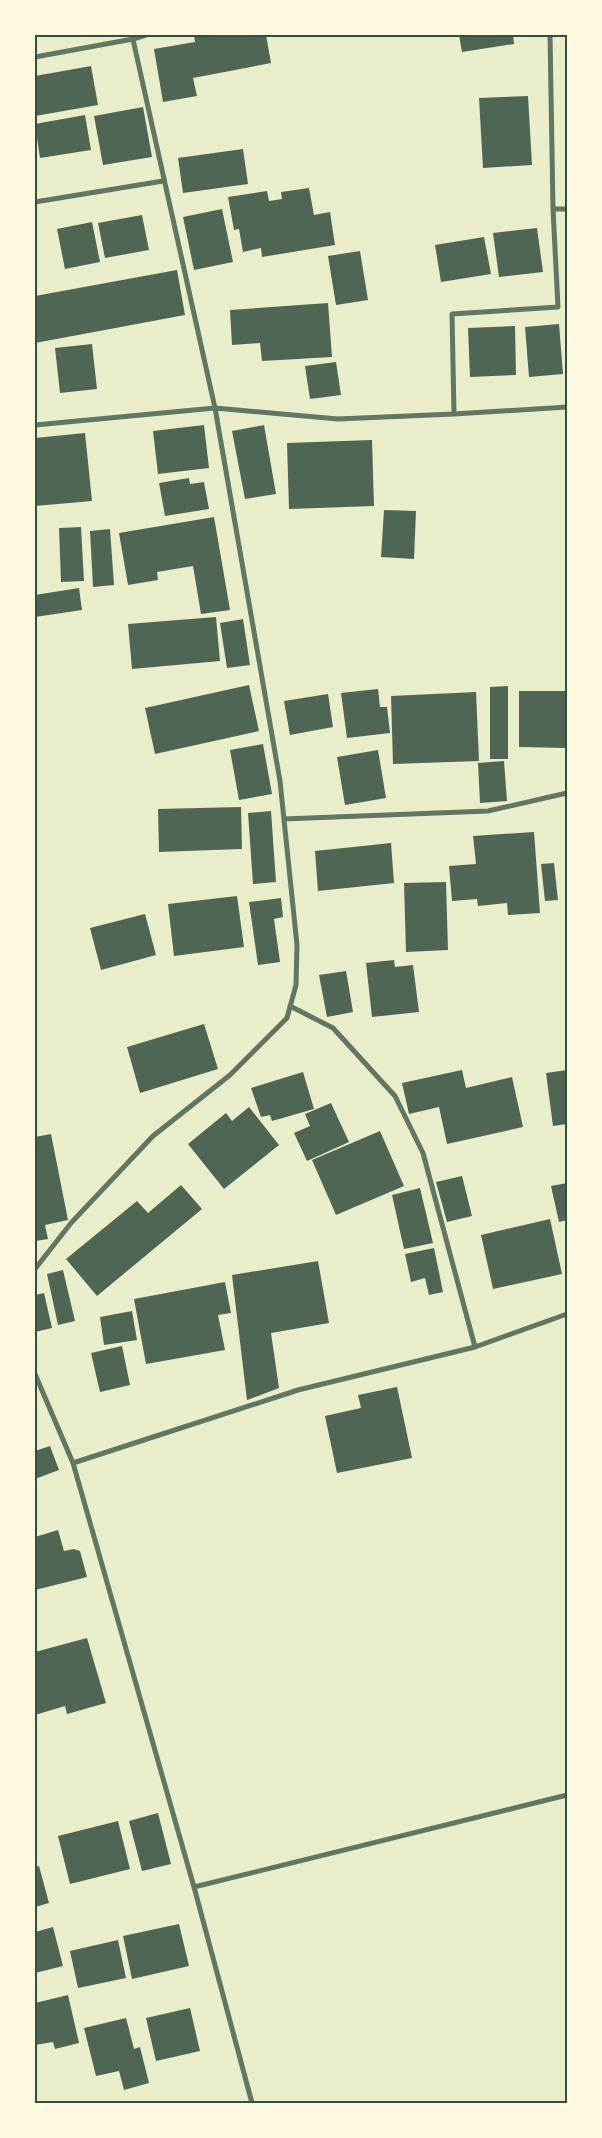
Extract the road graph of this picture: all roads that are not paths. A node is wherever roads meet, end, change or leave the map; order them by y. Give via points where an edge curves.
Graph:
1 (146, 35) edge
2 (550, 35) edge
3 (133, 37) edge
4 (35, 57) edge
5 (163, 181) junction
6 (35, 202) edge
7 (554, 209) junction
8 (567, 209) edge
9 (567, 407) edge
10 (214, 408) junction
11 (454, 414) junction
12 (35, 424) edge
13 (567, 793) edge
14 (284, 819) junction
15 (290, 1006) junction
16 (35, 1269) edge
17 (567, 1314) edge
18 (475, 1347) junction
19 (35, 1374) edge
20 (74, 1463) junction
21 (567, 1795) edge
22 (194, 1887) junction
23 (252, 2103) edge

1 - 3 street
2 - 7 street
3 - 4 street
3 - 5 street
5 - 6 street
5 - 10 street
7 - 8 street
7 - 11 street via 558,307 452,314
9 - 11 street
10 - 11 street via 338,419
10 - 12 street
10 - 14 street
13 - 14 street via 488,811
14 - 15 street via 297,945 296,986
15 - 16 street via 287,1018 230,1075 153,1136 71,1223
15 - 18 street via 333,1028 394,1096 423,1153
17 - 18 street
18 - 20 street via 298,1390
19 - 20 street
20 - 22 street
21 - 22 street
22 - 23 street

